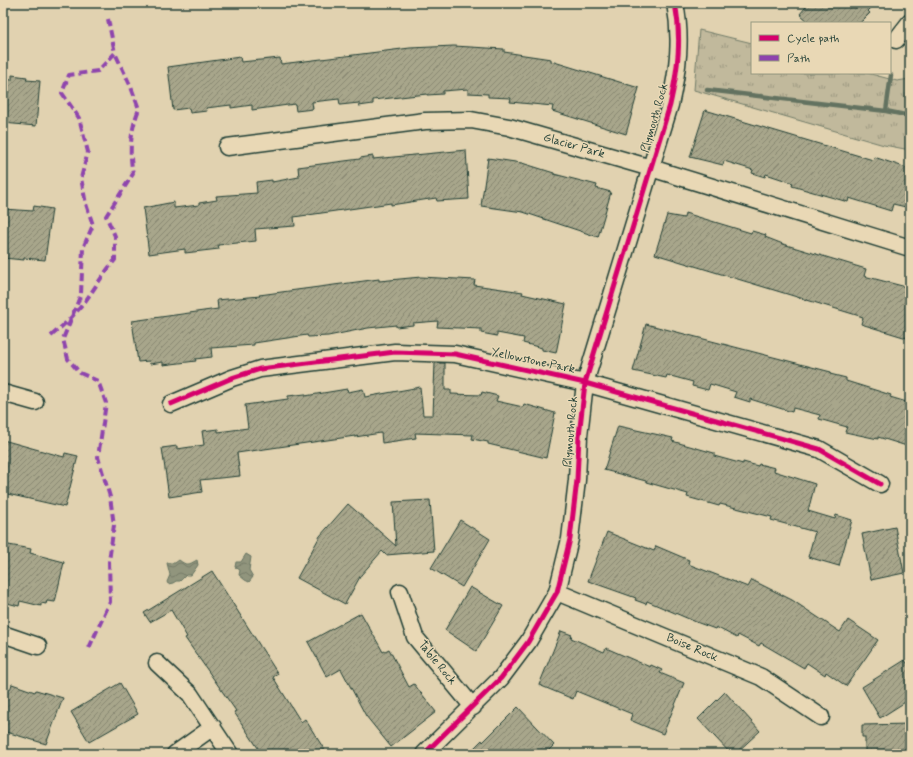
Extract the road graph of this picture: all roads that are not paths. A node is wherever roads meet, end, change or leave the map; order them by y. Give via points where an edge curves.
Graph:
1 (675, 3) edge
2 (910, 22) edge
3 (896, 40) dead end
4 (227, 147) dead end
5 (651, 168) junction
6 (910, 248) edge
7 (585, 383) junction
8 (3, 393) edge
9 (35, 402) dead end
10 (171, 404) dead end
11 (880, 484) dead end
12 (400, 592) dead end
13 (557, 592) junction
14 (3, 634) edge
15 (38, 646) dead end
16 (157, 663) dead end
17 (473, 707) junction
18 (821, 717) dead end
19 (213, 727) junction
20 (175, 754) edge
21 (230, 754) edge
22 (424, 754) edge

1 - 5 street, Plymouth Rock via 680,38 677,75
2 - 3 street
4 - 5 street, Glacier Park via 425,121 471,120 509,128
5 - 6 street, Glacier Park
5 - 7 street, Plymouth Rock
7 - 10 street, Yellowstone Park via 455,354 395,352 260,369
7 - 11 street, Yellowstone Park via 819,449
7 - 13 street, Plymouth Rock via 570,539
8 - 9 street
12 - 17 street, Table Rock via 415,637
13 - 17 street, Plymouth Rock via 528,642 501,678
13 - 18 street, Boise Rock via 762,677
14 - 15 street
16 - 19 street via 190,694
17 - 22 street, Plymouth Rock
19 - 20 street
19 - 21 street

